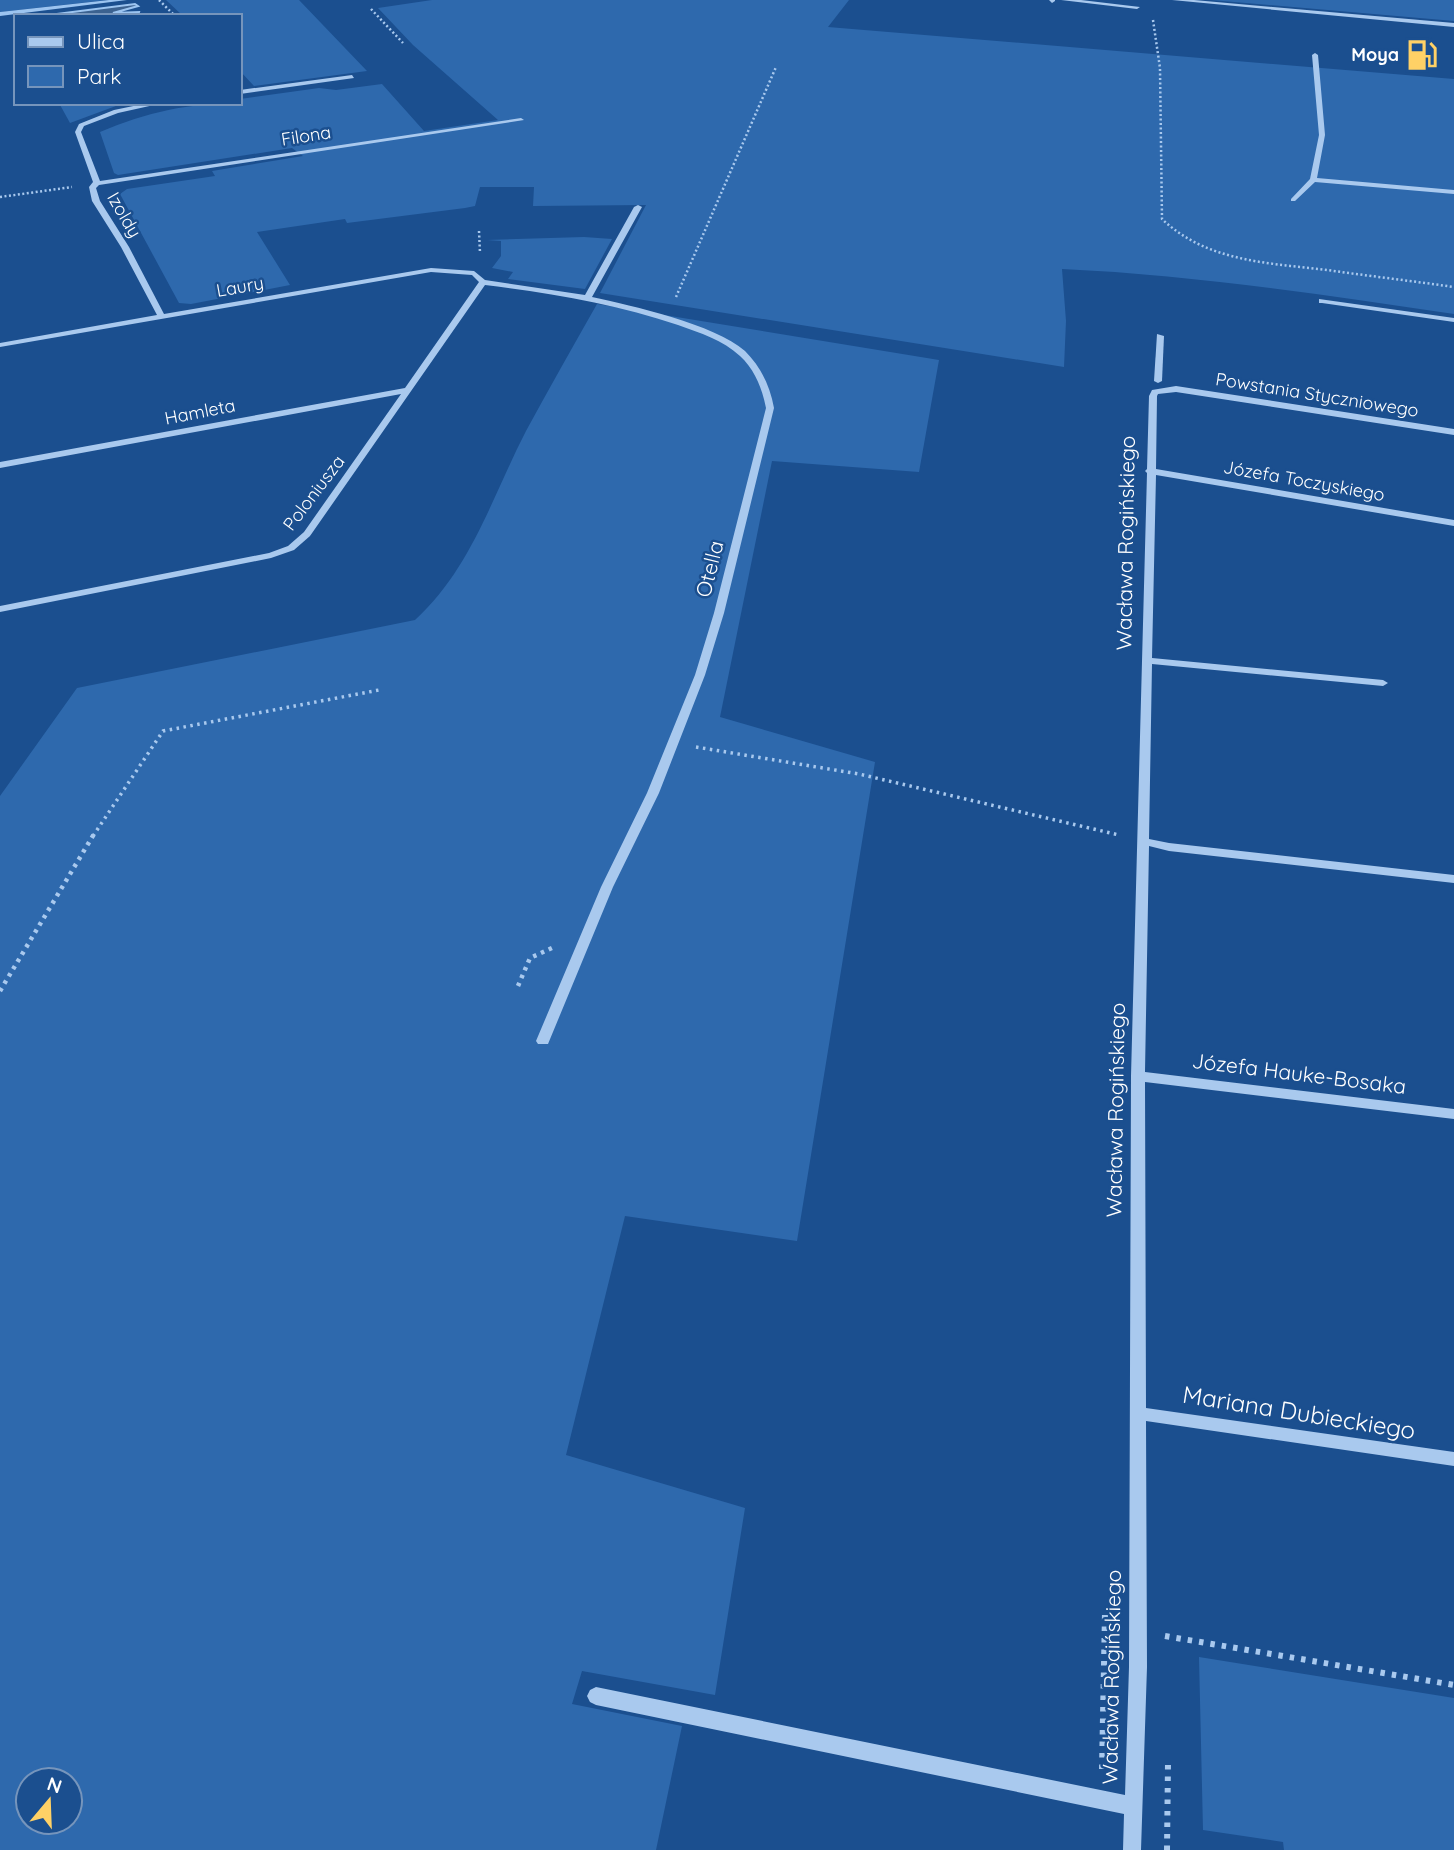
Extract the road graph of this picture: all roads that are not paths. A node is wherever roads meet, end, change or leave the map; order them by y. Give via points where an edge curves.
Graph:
1 (1064, 0) edge
2 (1175, 0) edge
3 (1137, 7) dead end
4 (1454, 25) edge
5 (1315, 55) dead end
6 (352, 78) dead end
7 (242, 92) edge
8 (149, 105) edge
9 (521, 120) dead end
10 (1313, 180) junction
11 (94, 186) junction
12 (1454, 192) edge
13 (1293, 200) dead end
14 (638, 207) dead end
15 (483, 282) junction
16 (589, 296) junction
17 (1322, 301) dead end
18 (162, 317) junction
19 (1454, 320) edge
20 (1160, 336) dead end
21 (0, 345) edge
22 (1158, 381) dead end
23 (407, 390) junction
24 (1176, 390) joint
25 (1454, 432) edge
26 (0, 466) edge
27 (1149, 471) junction
28 (1454, 523) edge
29 (0, 609) edge
30 (1146, 660) junction
31 (1383, 683) dead end
32 (1144, 841) junction
33 (1454, 879) edge
34 (543, 1041) dead end
35 (1138, 1076) junction
36 (1454, 1114) edge
37 (1137, 1413) junction
38 (1454, 1459) edge
39 (596, 1696) dead end
40 (1132, 1806) junction
41 (1132, 1850) edge

1 - 3 street
2 - 4 street
5 - 10 street via 1322,135
6 - 7 street
8 - 11 street, Izoldy via 116,111 78,129
9 - 11 street, Filona
10 - 12 street
10 - 13 street
11 - 18 street, Izoldy via 96,201
14 - 16 street
15 - 16 street, Otella
15 - 18 street, Laury via 474,273 431,270
15 - 23 street, Poloniusza
16 - 34 street, Otella via 726,341 751,362 764,383 770,408 700,675
17 - 19 street
18 - 21 street, Laury
20 - 22 street
23 - 26 street, Hamleta
23 - 29 street, Poloniusza via 307,534 291,548
24 - 25 street, Powstania Styczniowego
24 - 27 street, Wacława Rogińskiego via 1153,396
27 - 28 street, Józefa Toczyskiego
27 - 30 street, Wacława Rogińskiego
30 - 31 street
30 - 32 street, Wacława Rogińskiego
32 - 33 street
32 - 35 street, Wacława Rogińskiego
35 - 36 street, Józefa Hauke-Bosaka
35 - 37 street, Wacława Rogińskiego
37 - 38 street, Mariana Dubieckiego
37 - 40 street, Wacława Rogińskiego
39 - 40 street
40 - 41 street, Wacława Rogińskiego

